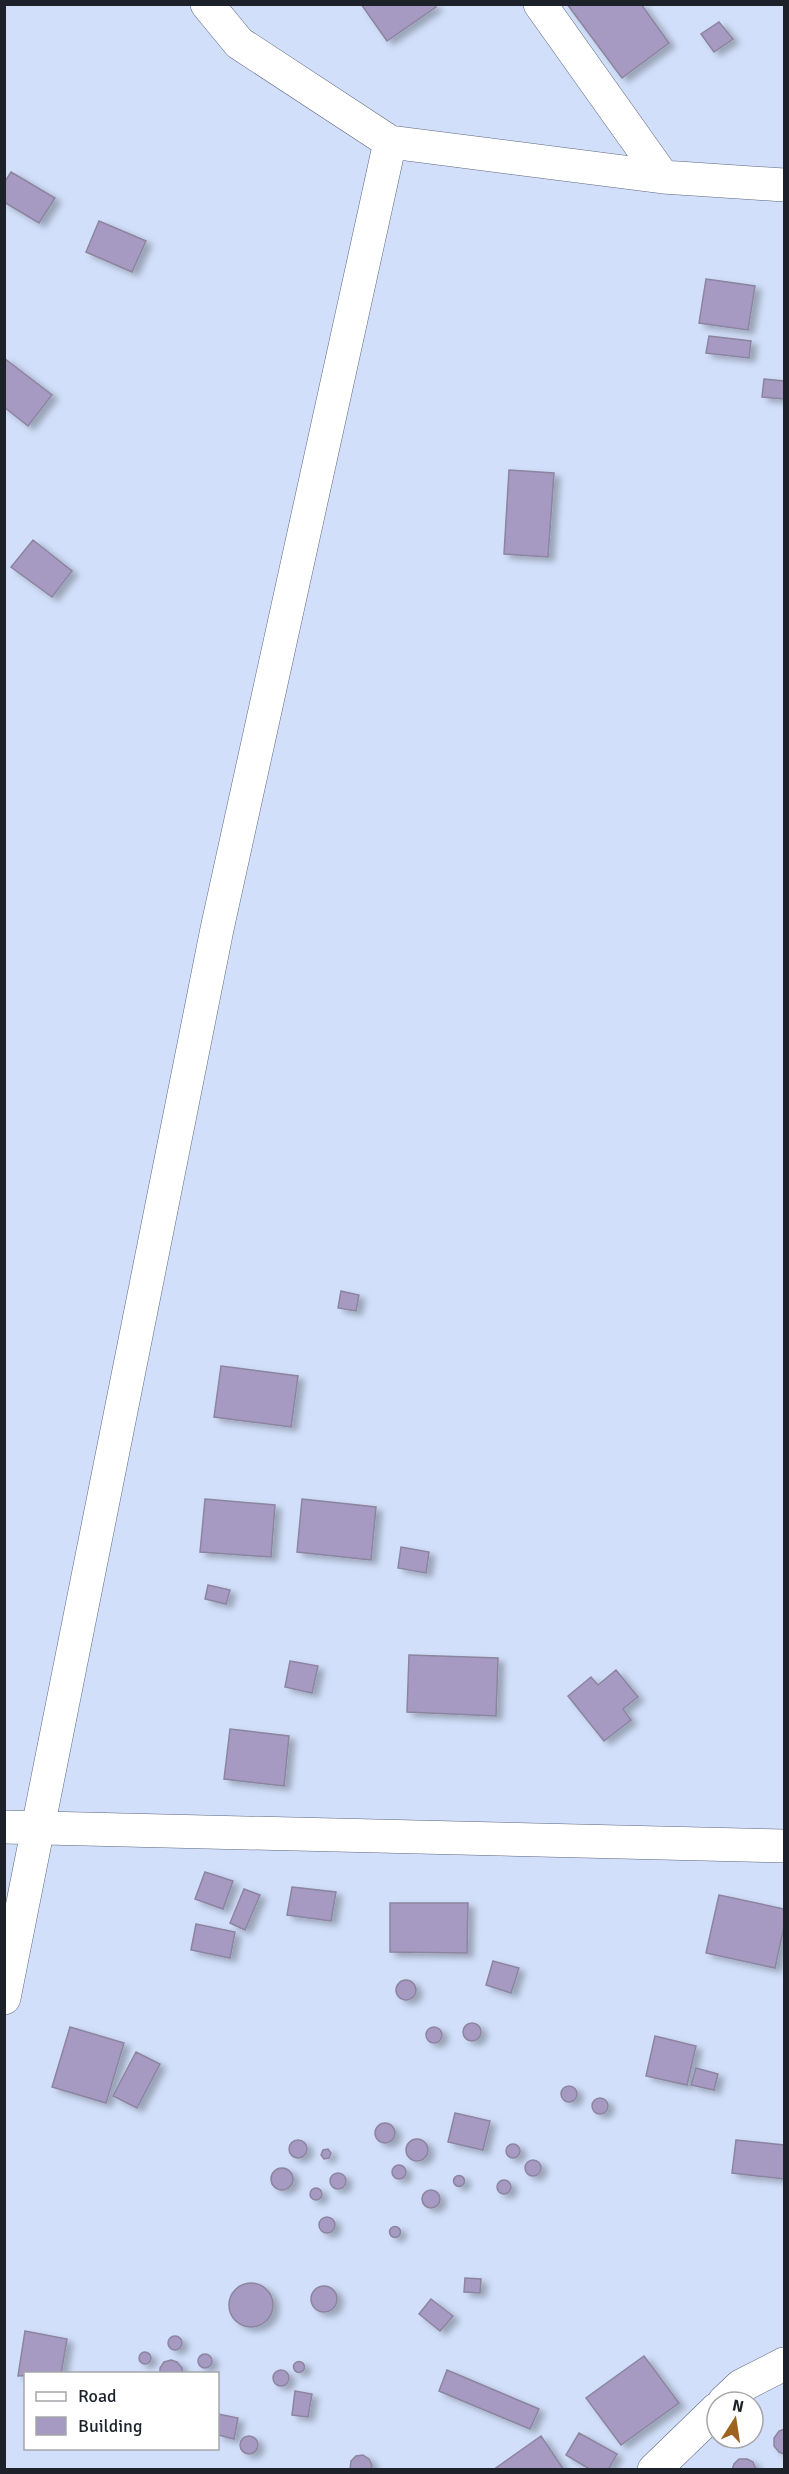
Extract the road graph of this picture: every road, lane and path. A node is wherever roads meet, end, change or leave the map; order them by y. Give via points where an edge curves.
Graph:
1 (207, 4) edge
2 (540, 4) edge
3 (390, 142) junction
4 (663, 177) junction
5 (784, 185) edge
6 (4, 1827) edge
7 (39, 1829) junction
8 (784, 1846) edge
9 (4, 1998) edge
10 (784, 2364) edge
11 (737, 2390) edge
12 (705, 2420) edge
13 (654, 2469) edge

1 - 3 street via 239,43
2 - 4 street
3 - 4 street
3 - 7 street via 217,929
4 - 5 street
6 - 7 street
7 - 8 street
7 - 9 street
10 - 11 street
12 - 13 street

